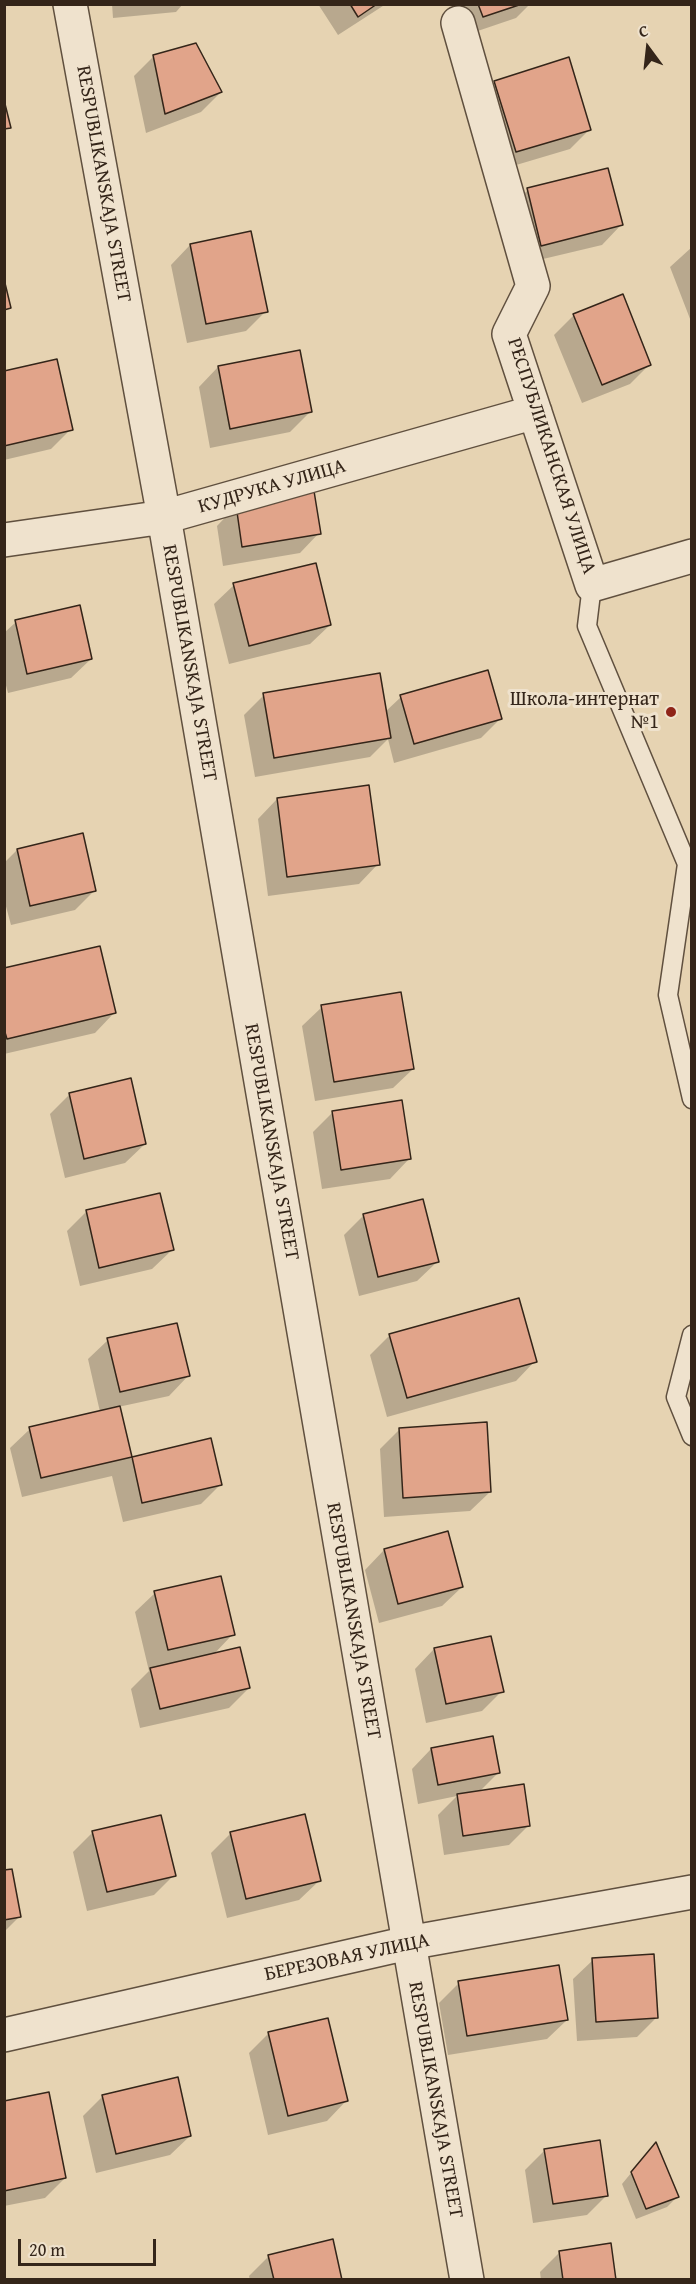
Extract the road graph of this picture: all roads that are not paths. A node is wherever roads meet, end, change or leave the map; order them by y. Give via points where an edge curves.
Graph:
1 (70, 4) edge
2 (458, 23) dead end
3 (535, 412) junction
4 (164, 517) junction
5 (4, 540) edge
6 (692, 556) edge
7 (592, 585) junction
8 (692, 1099) edge
9 (692, 1335) edge
10 (692, 1436) edge
11 (692, 1892) edge
12 (408, 1943) junction
13 (4, 2035) edge
14 (467, 2280) edge

1 - 4 street, RESPUBLIKANSKAJA STREET
2 - 3 street, РЕСПУБЛИКАНСКАЯ УЛИЦА via 533,286 508,334
3 - 4 street, КУДРУКА УЛИЦА
3 - 7 street, РЕСПУБЛИКАНСКАЯ УЛИЦА
4 - 5 street, КУДРУКА УЛИЦА
4 - 12 street, RESPUBLIKANSKAJA STREET
6 - 7 street, РЕСПУБЛИКАНСКАЯ УЛИЦА
7 - 8 lane via 587,626 687,864 668,995
9 - 10 lane via 676,1397
11 - 12 street, БЕРЕЗОВАЯ УЛИЦА
12 - 13 street, БЕРЕЗОВАЯ УЛИЦА
12 - 14 street, RESPUBLIKANSKAJA STREET

